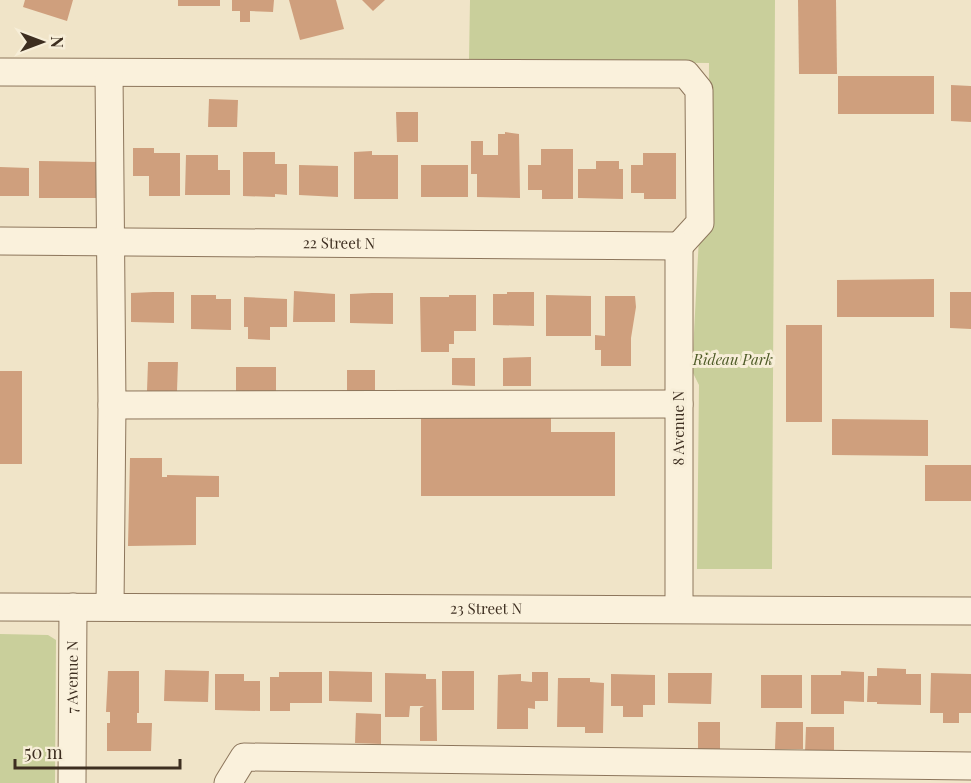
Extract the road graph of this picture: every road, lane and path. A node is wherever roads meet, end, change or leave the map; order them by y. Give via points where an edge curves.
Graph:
1 (0, 72) edge
2 (109, 73) junction
3 (0, 241) edge
4 (110, 241) junction
5 (679, 246) junction
6 (679, 404) junction
7 (112, 405) junction
8 (0, 607) edge
9 (73, 607) junction
10 (110, 607) junction
11 (679, 609) junction
12 (971, 611) edge
13 (971, 766) edge
14 (72, 783) edge
15 (228, 783) edge

1 - 2 street
2 - 4 street
2 - 5 street via 686,75 699,90 700,223
3 - 4 street, 22 Street N
4 - 5 street, 22 Street N
4 - 7 street
5 - 6 street, 8 Avenue N
6 - 7 street
6 - 11 street, 8 Avenue N
7 - 10 street
8 - 9 street, 23 Street N
9 - 10 street, 23 Street N
9 - 14 street, 7 Avenue N
10 - 11 street, 23 Street N
11 - 12 street, 23 Street N
13 - 15 street via 244,757

